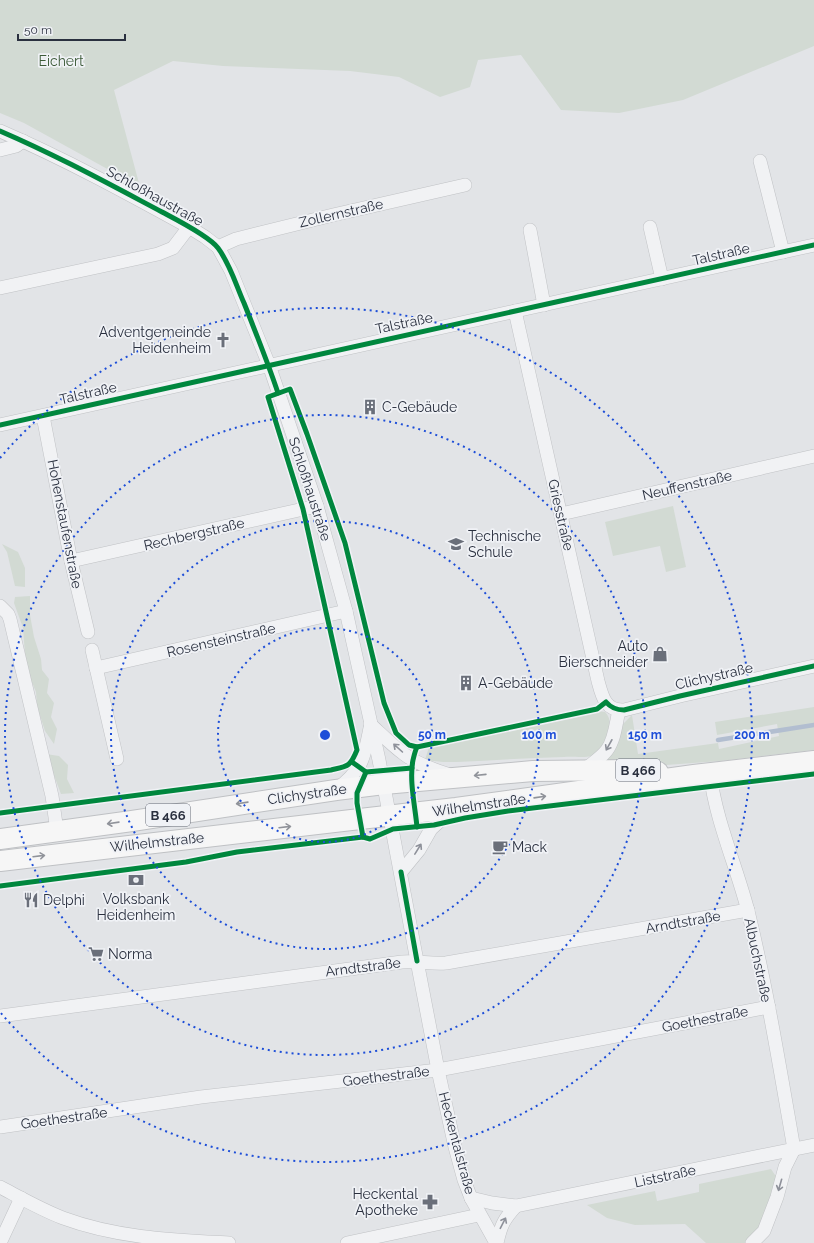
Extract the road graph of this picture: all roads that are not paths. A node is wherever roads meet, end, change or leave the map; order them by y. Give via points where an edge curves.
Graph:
1 (0, 131) edge
2 (23, 141) junction
3 (0, 150) edge
4 (760, 161) dead end
5 (465, 185) dead end
6 (189, 227) junction
7 (650, 227) dead end
8 (530, 230) dead end
9 (814, 245) edge
10 (218, 248) junction
11 (783, 252) junction
12 (662, 279) junction
13 (0, 288) edge
14 (544, 305) junction
15 (515, 311) junction
16 (269, 365) junction
17 (43, 416) junction
18 (0, 425) edge
19 (814, 456) edge
20 (317, 506) junction
21 (561, 514) junction
22 (71, 561) junction
23 (0, 606) edge
24 (346, 611) junction
25 (88, 632) dead end
26 (92, 650) dead end
27 (814, 666) edge
28 (96, 668) junction
29 (619, 710) junction
30 (370, 724) junction
31 (117, 760) dead end
32 (814, 761) edge
33 (583, 771) junction
34 (702, 774) junction
35 (457, 778) junction
36 (384, 784) junction
37 (336, 790) junction
38 (456, 808) junction
39 (390, 816) junction
40 (57, 831) junction
41 (0, 838) edge
42 (0, 861) edge
43 (400, 872) junction
44 (748, 910) junction
45 (417, 961) junction
46 (769, 1007) junction
47 (0, 1016) edge
48 (438, 1070) junction
49 (0, 1127) edge
50 (814, 1145) edge
51 (794, 1149) junction
52 (0, 1188) edge
53 (21, 1198) junction
54 (470, 1198) junction
55 (516, 1206) junction
56 (479, 1215) junction
57 (120, 1238) edge
58 (0, 1243) edge
59 (229, 1243) edge
60 (347, 1243) edge
61 (496, 1243) edge
62 (752, 1243) edge

1 - 2 street, Schloßhaustraße
2 - 3 street via 16,146
2 - 6 street, Schloßhaustraße
4 - 11 street
5 - 10 street, Zollernstraße via 333,214 236,239
6 - 10 street, Schloßhaustraße
6 - 13 street via 173,248 162,253
7 - 12 street
8 - 14 street
9 - 11 street, Talstraße
10 - 16 street, Schloßhaustraße via 231,271
11 - 12 street, Talstraße
12 - 14 street, Talstraße
14 - 15 street, Talstraße
15 - 16 street, Talstraße
15 - 21 street, Griesstraße
16 - 17 street, Talstraße
16 - 20 street, Schloßhaustraße
17 - 18 street, Talstraße
17 - 22 street, Hohenstaufenstraße
19 - 21 street, Neuffenstraße
20 - 22 street, Rechbergstraße
20 - 24 street, Schloßhaustraße
21 - 29 street, Griesstraße via 603,698 609,706
22 - 25 street, Hohenstaufenstraße
23 - 40 street via 10,619 52,796
24 - 28 street, Rosensteinstraße
24 - 30 street, Schloßhaustraße
26 - 28 street
27 - 29 street, Clichystraße
28 - 31 street
29 -> 33 street via 610,746
35 -> 30 street via 413,760
30 - 36 street, Schloßhaustraße
30 - 37 street, Schloßhaustraße via 364,758 351,777
32 - 34 main road, Wilhelmstraße / B 466
33 - 34 main road, Clichystraße / B 466 via 632,770
33 -> 35 main road, Clichystraße / B 466 via 533,771
38 -> 34 main road, Wilhelmstraße / B 466
34 - 44 street, Albuchstraße via 715,800
35 - 36 main road, Clichystraße / B 466
36 - 37 main road, Clichystraße / B 466
36 - 39 street, Schloßhaustraße
37 -> 40 main road, Clichystraße / B 466
38 - 39 main road, Wilhelmstraße / B 466
43 -> 38 street via 419,850 430,829
42 -> 39 main road, Wilhelmstraße / B 466
39 - 43 street, Heckentalstraße
40 - 41 main road, Clichystraße / B 466
43 - 45 street, Heckentalstraße
44 - 45 street, Arndtstraße via 458,961
44 - 46 street, Albuchstraße
45 - 47 street, Arndtstraße
45 - 48 street, Heckentalstraße
46 - 48 street, Goethestraße
46 - 51 street, Albuchstraße
48 - 49 street, Goethestraße via 201,1097
48 - 54 street, Heckentalstraße via 455,1147
50 - 51 street, Liststraße
51 - 55 street, Liststraße
51 -> 62 street via 785,1167 764,1231
52 - 53 street
53 - 57 street via 63,1218
53 - 58 street
54 - 55 street, Liststraße
54 - 56 street, Heckentalstraße
61 -> 55 street via 505,1217
56 - 60 street
56 - 61 street, Heckentalstraße
57 - 59 street

